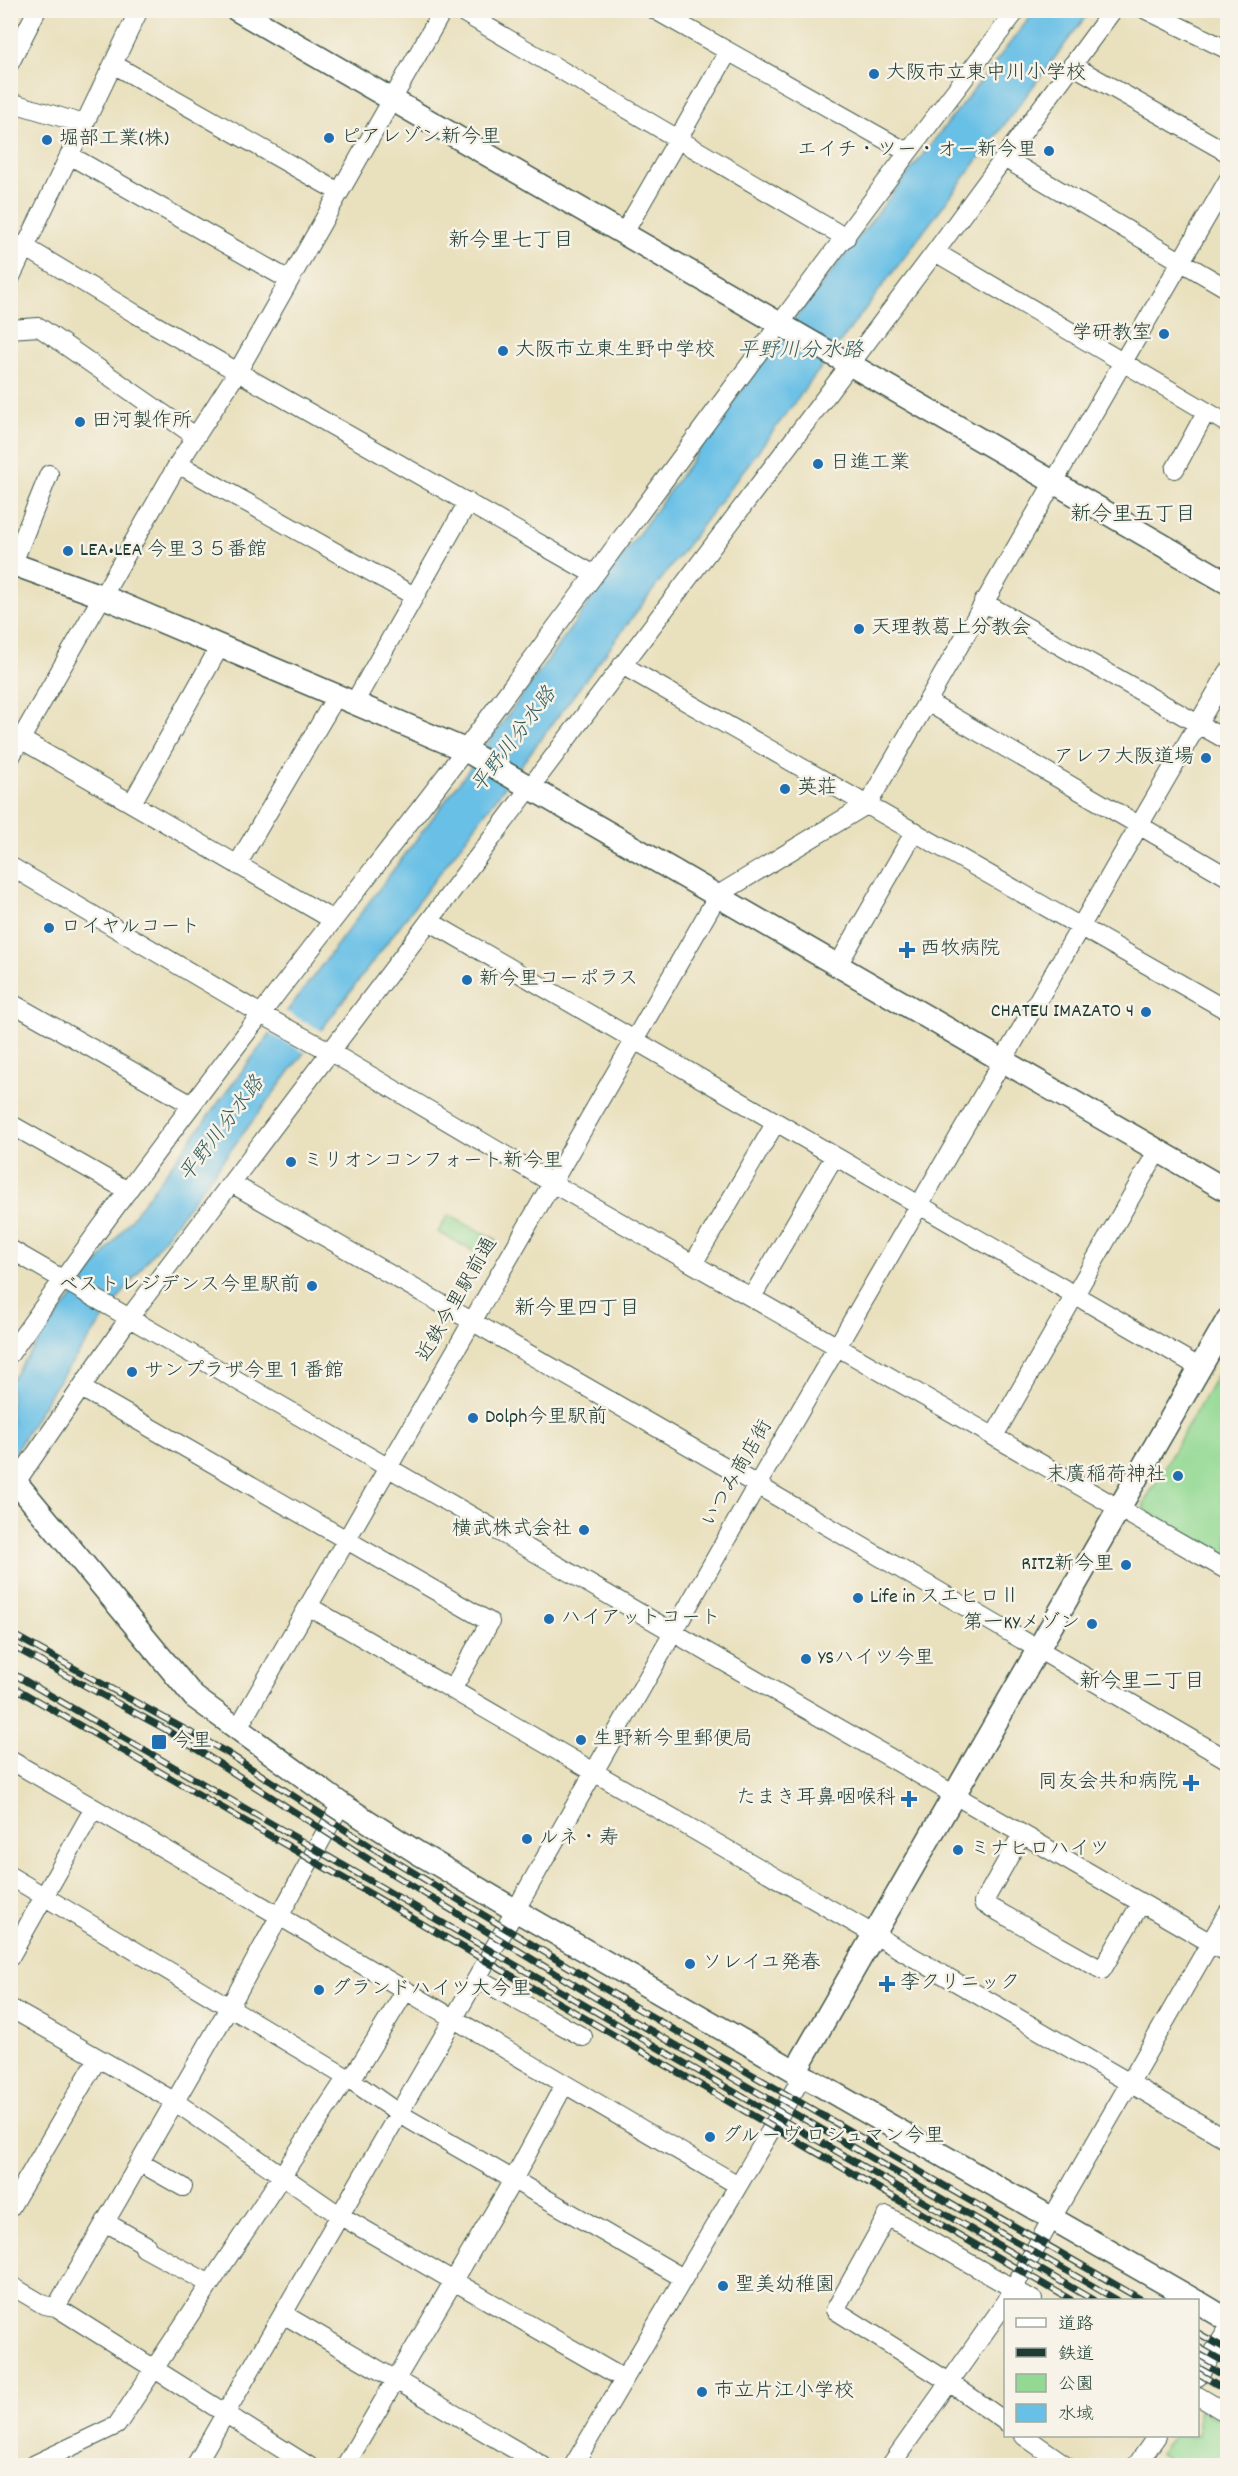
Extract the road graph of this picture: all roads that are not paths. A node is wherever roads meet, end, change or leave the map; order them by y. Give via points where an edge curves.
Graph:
1 (37, 10) edge
2 (139, 10) edge
3 (237, 10) edge
4 (443, 10) edge
5 (459, 10) edge
6 (655, 10) edge
7 (1017, 10) edge
8 (1113, 10) edge
9 (1146, 10) edge
10 (16, 40) edge
11 (1227, 50) edge
12 (728, 52) junction
13 (10, 63) edge
14 (113, 64) junction
15 (1072, 65) junction
16 (390, 101) junction
17 (10, 102) edge
18 (84, 124) junction
19 (678, 139) junction
20 (907, 152) junction
21 (1227, 153) edge
22 (69, 155) junction
23 (1004, 159) junction
24 (1227, 180) edge
25 (339, 192) junction
26 (624, 233) junction
27 (846, 238) junction
28 (18, 245) edge
29 (935, 252) junction
30 (1181, 262) junction
31 (10, 279) edge
32 (289, 280) junction
33 (1227, 289) edge
34 (779, 324) junction
35 (10, 329) edge
36 (1121, 363) junction
37 (849, 364) junction
38 (238, 371) junction
39 (1206, 412) junction
40 (1227, 424) edge
41 (195, 436) junction
42 (178, 464) junction
43 (1175, 469) dead end
44 (49, 474) dead end
45 (1052, 481) junction
46 (468, 502) junction
47 (12, 563) edge
48 (593, 574) junction
49 (1227, 583) edge
50 (414, 596) junction
51 (104, 597) junction
52 (983, 602) junction
53 (220, 646) junction
54 (622, 665) junction
55 (1227, 672) edge
56 (345, 699) junction
57 (927, 702) junction
58 (1198, 724) junction
59 (16, 736) edge
60 (1227, 741) edge
61 (465, 750) junction
62 (10, 758) edge
63 (530, 786) junction
64 (132, 803) junction
65 (868, 804) junction
66 (1140, 827) junction
67 (915, 831) junction
68 (237, 865) junction
69 (10, 867) edge
70 (1227, 877) edge
71 (718, 895) junction
72 (333, 920) junction
73 (429, 921) junction
74 (1080, 926) junction
75 (838, 965) junction
76 (10, 1002) edge
77 (1227, 1011) edge
78 (264, 1015) junction
79 (633, 1041) junction
80 (325, 1049) junction
81 (1003, 1063) junction
82 (192, 1106) junction
83 (776, 1122) junction
84 (10, 1124) edge
85 (1158, 1150) junction
86 (834, 1157) junction
87 (231, 1183) junction
88 (552, 1183) junction
89 (128, 1191) junction
90 (1227, 1191) edge
91 (919, 1206) junction
92 (10, 1249) edge
93 (693, 1264) junction
94 (65, 1280) junction
95 (1075, 1296) junction
96 (752, 1298) junction
97 (124, 1315) junction
98 (1227, 1319) edge
99 (471, 1322) junction
100 (838, 1346) junction
101 (10, 1353) edge
102 (1199, 1367) junction
103 (81, 1388) junction
104 (994, 1436) junction
105 (387, 1468) junction
106 (12, 1483) edge
107 (757, 1485) junction
108 (1119, 1509) junction
109 (346, 1539) junction
110 (1227, 1571) edge
111 (308, 1606) junction
112 (674, 1633) junction
113 (1038, 1650) junction
114 (452, 1690) junction
115 (238, 1728) junction
116 (10, 1760) edge
117 (1227, 1760) edge
118 (592, 1773) junction
119 (954, 1795) junction
120 (341, 1804) junction
121 (94, 1808) junction
122 (1022, 1834) junction
123 (10, 1876) edge
124 (46, 1897) junction
125 (1141, 1903) junction
126 (515, 1910) junction
127 (1227, 1912) edge
128 (280, 1915) junction
129 (873, 1935) junction
130 (1209, 1943) junction
131 (1227, 1953) edge
132 (10, 1957) edge
133 (477, 1978) junction
134 (406, 1990) junction
135 (230, 2006) junction
136 (10, 2008) edge
137 (453, 2018) junction
138 (583, 2037) dead end
139 (98, 2058) junction
140 (795, 2070) junction
141 (349, 2078) junction
142 (1129, 2083) junction
143 (564, 2085) junction
144 (174, 2101) junction
145 (398, 2112) junction
146 (1227, 2140) edge
147 (140, 2162) junction
148 (282, 2175) junction
149 (513, 2180) junction
150 (738, 2185) junction
151 (183, 2187) dead end
152 (10, 2208) edge
153 (339, 2215) junction
154 (1052, 2218) junction
155 (105, 2222) junction
156 (683, 2278) junction
157 (453, 2280) junction
158 (210, 2284) junction
159 (10, 2285) edge
160 (1009, 2298) edge
161 (1191, 2299) edge
162 (1199, 2304) edge
163 (1004, 2305) edge
164 (56, 2307) junction
165 (283, 2314) junction
166 (1227, 2320) edge
167 (1227, 2329) edge
168 (153, 2369) junction
169 (1199, 2374) edge
170 (624, 2379) junction
171 (394, 2380) junction
172 (949, 2382) junction
173 (1199, 2397) edge
174 (224, 2414) junction
175 (1227, 2414) edge
176 (1004, 2421) edge
177 (1025, 2437) edge
178 (1156, 2437) edge
179 (31, 2466) edge
180 (195, 2466) edge
181 (309, 2466) edge
182 (345, 2466) edge
183 (543, 2466) edge
184 (573, 2466) edge
185 (890, 2466) edge
186 (1067, 2466) edge
187 (1136, 2466) edge

1 - 10 street
2 - 14 street
3 - 16 street
4 - 16 street
5 - 19 street
6 - 12 street
7 - 20 street
8 - 15 street
9 - 11 street
10 - 13 street
12 - 19 street
12 - 20 street
14 - 18 street
14 - 25 street
15 - 21 street
15 - 23 street
16 - 25 street
16 - 26 street
17 - 18 street
18 - 22 street
19 - 26 street
19 - 27 street
20 - 27 street
22 - 28 street
22 - 32 street
23 - 29 street
23 - 30 street
24 - 30 street
25 - 32 street
26 - 34 street
27 - 34 street
28 - 31 street
28 - 38 street
29 - 36 street
29 - 37 street
30 - 33 street
30 - 36 street
32 - 38 street
34 - 37 street
34 - 48 street
35 - 41 street via 39,327
36 - 39 street
36 - 45 street
37 - 45 street
37 - 54 street
38 - 41 street
38 - 46 street
39 - 40 street
39 - 43 street
41 - 42 street
42 - 50 street
42 - 51 street
44 - 47 street
45 - 49 street
45 - 52 street
46 - 48 street
46 - 50 street
47 - 51 street
48 - 61 street
50 - 56 street
51 - 53 street
51 - 59 street
52 - 57 street
52 - 58 street
53 - 56 street
53 - 64 street
54 - 63 street
54 - 65 street
55 - 58 street, いつみ商店街
56 - 61 street
56 - 68 street
57 - 65 street
57 - 66 street
58 - 60 street
58 - 66 street, いつみ商店街
59 - 62 street
59 - 64 street
61 - 63 street
61 - 72 street
63 - 71 street
63 - 73 street
64 - 68 street
65 - 67 street
65 - 71 street
66 - 70 street
66 - 74 street, いつみ商店街
67 - 74 street
67 - 75 street
68 - 72 street
69 - 78 street
71 - 75 street
71 - 79 street, 近鉄今里駅前通
72 - 78 street
73 - 79 street
73 - 80 street
74 - 77 street
74 - 81 street, いつみ商店街
75 - 81 street
76 - 82 street
78 - 80 street
78 - 82 street
79 - 83 street
79 - 88 street, 近鉄今里駅前通
80 - 87 street
80 - 88 street
81 - 85 street
81 - 91 street, いつみ商店街
82 - 89 street
83 - 86 street
83 - 93 street
84 - 89 street
85 - 90 street
85 - 95 street
86 - 91 street
86 - 96 street
87 - 97 street
87 - 99 street
88 - 93 street
88 - 99 street, 近鉄今里駅前通
89 - 94 street
91 - 95 street
91 - 100 street, いつみ商店街
92 - 94 street
93 - 96 street
94 - 97 street
94 - 101 street
95 - 102 street
95 - 104 street
96 - 100 street
97 - 103 street
97 - 105 street
98 - 102 street
99 - 105 street, 近鉄今里駅前通
99 - 107 street
100 - 104 street
100 - 107 street, いつみ商店街
102 - 108 street
103 - 106 street
103 - 109 street
104 - 108 street
105 - 109 street, 近鉄今里駅前通
105 - 112 street
106 - 115 street via 194,1697
107 - 112 street, いつみ商店街
107 - 113 street
108 - 110 street
108 - 113 street
109 - 111 street, 近鉄今里駅前通
109 - 114 street via 490,1622
111 - 114 street
111 - 115 street, 近鉄今里駅前通
112 - 118 street, いつみ商店街
112 - 119 street
113 - 117 street
113 - 119 street
114 - 118 street
115 - 120 street
116 - 121 street
118 - 126 street, いつみ商店街
118 - 129 street
119 - 122 street
119 - 129 street
120 - 126 street
120 - 128 street
121 - 124 street
121 - 128 street
122 - 125 street
122 - 125 street via 983,1903 1102,1970
123 - 124 street
124 - 132 street
124 - 135 street
125 - 130 street
126 - 133 street, いつみ商店街
126 - 140 street
127 - 130 street
128 - 134 street
128 - 135 street
129 - 140 street
129 - 142 street
130 - 131 street
130 - 142 street
133 - 137 street, いつみ商店街
133 - 138 street
134 - 137 street
134 - 141 street
135 - 141 street
135 - 144 street
136 - 139 street
137 - 143 street
137 - 145 street, いつみ商店街
139 - 144 street
139 - 152 street
140 - 150 street via 798,2084
140 - 154 street
141 - 145 street
141 - 148 street
142 - 146 street
142 - 154 street
143 - 149 street
143 - 150 street
144 - 147 street
144 - 148 street
145 - 149 street
145 - 153 street, いつみ商店街
147 - 151 street
147 - 155 street
148 - 153 street
148 - 158 street
149 - 156 street
149 - 157 street
150 - 156 street
153 - 157 street
153 - 165 street, いつみ商店街
154 - 160 street
154 - 161 street
155 - 158 street
155 - 164 street
156 - 170 street
157 - 170 street
157 - 171 street
158 - 168 street
159 - 164 street via 44,2305
160 - 172 street via 887,2216 835,2310
162 - 166 street
163 - 172 street
164 - 168 street
165 - 171 street
165 - 174 street, いつみ商店街
167 - 169 street
168 - 174 street
168 - 179 street via 117,2425
170 - 184 street
171 - 182 street
171 - 183 street
172 - 176 street
172 - 185 street
173 - 175 street
174 - 180 street, いつみ商店街
174 - 181 street
177 - 186 street
178 - 187 street

